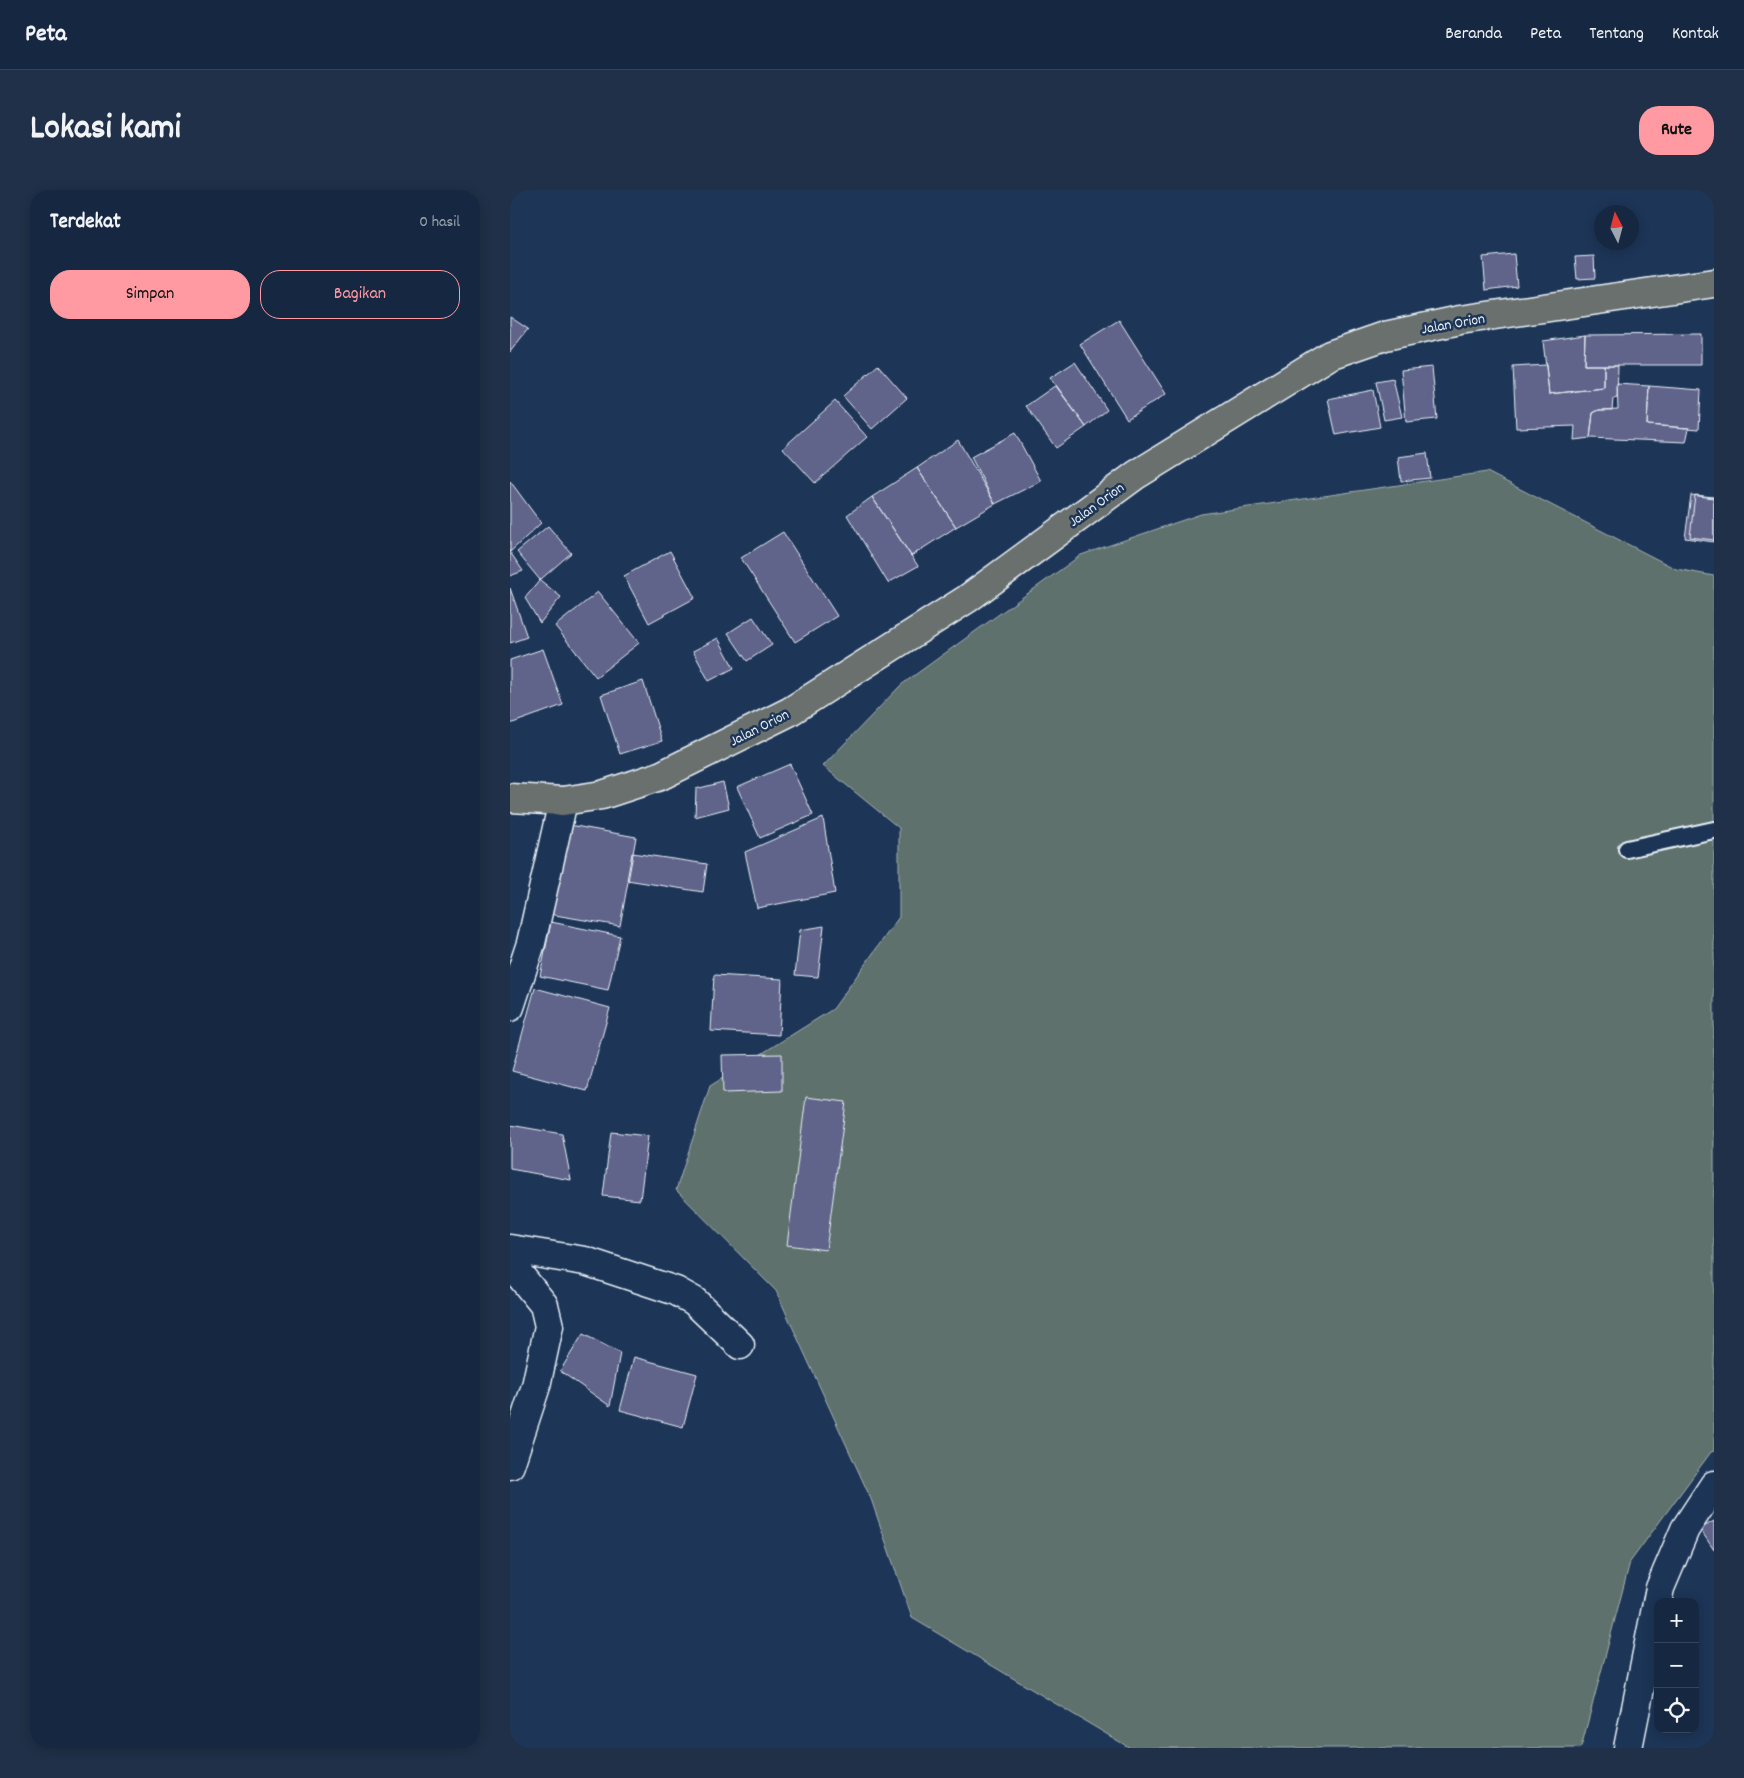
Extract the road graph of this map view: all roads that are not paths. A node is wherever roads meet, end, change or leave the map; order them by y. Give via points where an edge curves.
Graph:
1 (1714, 283) edge
2 (510, 798) edge
3 (562, 801) junction
4 (1714, 830) edge
5 (1626, 849) dead end
6 (510, 1007) edge
7 (510, 1249) edge
8 (510, 1263) edge
9 (740, 1345) dead end
10 (510, 1465) edge
11 (1714, 1485) edge
12 (1628, 1748) edge

1 - 3 highway, Jalan Orion via 1460,320 1385,336 1330,355 1136,474 967,599 789,712 660,776 602,795
2 - 3 highway, Jalan Orion
3 - 6 street via 531,943
4 - 5 lane
7 - 9 street via 585,1261 676,1292 694,1301
8 - 10 street via 544,1305 549,1326 536,1386
11 - 12 street via 1685,1528 1660,1588

